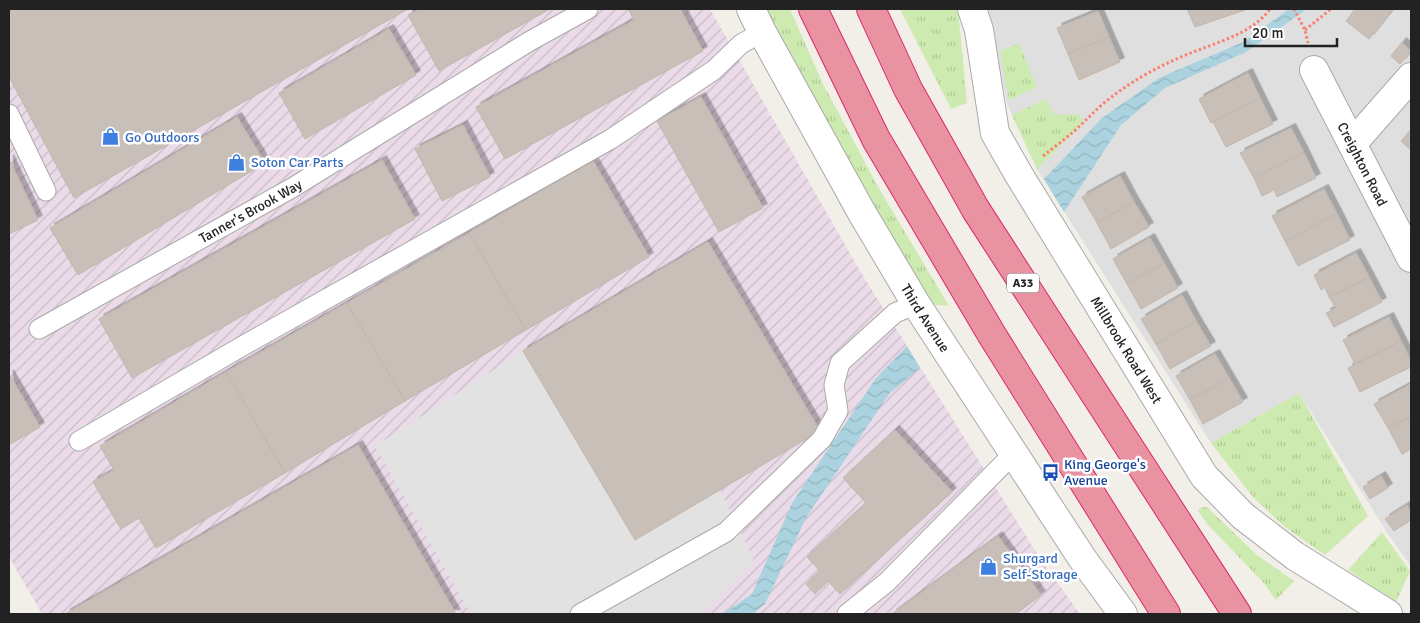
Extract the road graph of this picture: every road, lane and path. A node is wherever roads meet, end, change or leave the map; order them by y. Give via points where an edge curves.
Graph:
1 (588, 9) edge
2 (813, 9) edge
3 (871, 9) edge
4 (972, 9) edge
5 (1270, 9) edge
6 (1294, 9) edge
7 (1331, 9) edge
8 (756, 20) edge
9 (1301, 22) dead end
10 (1305, 30) dead end
11 (1314, 70) dead end
12 (1411, 77) edge
13 (9, 114) edge
14 (1353, 143) junction
15 (1019, 175) junction
16 (46, 191) dead end
17 (1411, 258) edge
18 (916, 304) junction
19 (39, 328) dead end
20 (79, 441) dead end
21 (1013, 454) junction
22 (580, 614) edge
23 (847, 614) edge
24 (1124, 614) edge
25 (1166, 614) edge
26 (1237, 614) edge
27 (1388, 614) edge

1 - 19 lane, Tanner's Brook Way via 530,41 292,188
2 - 25 highway via 876,139 992,336
3 - 26 highway, A33 via 908,89 976,210
4 - 15 street, Millbrook Road West via 979,30 995,133
5 - 15 path via 1258,22 1229,39 1172,60 1144,75 1104,103 1075,131
6 - 9 path
7 - 10 path
8 - 18 street, Third Avenue
8 - 20 lane via 742,44 714,70 611,139
11 - 14 street, Creighton Road
12 - 14 street
13 - 16 lane
14 - 17 street, Creighton Road
15 - 27 street, Millbrook Road West via 1204,476 1243,516 1280,545
18 - 21 street, Third Avenue
18 - 22 lane via 895,313 840,363 834,385 838,411 822,439 726,532
21 - 23 lane via 887,582
21 - 24 street, Third Avenue via 1082,558

